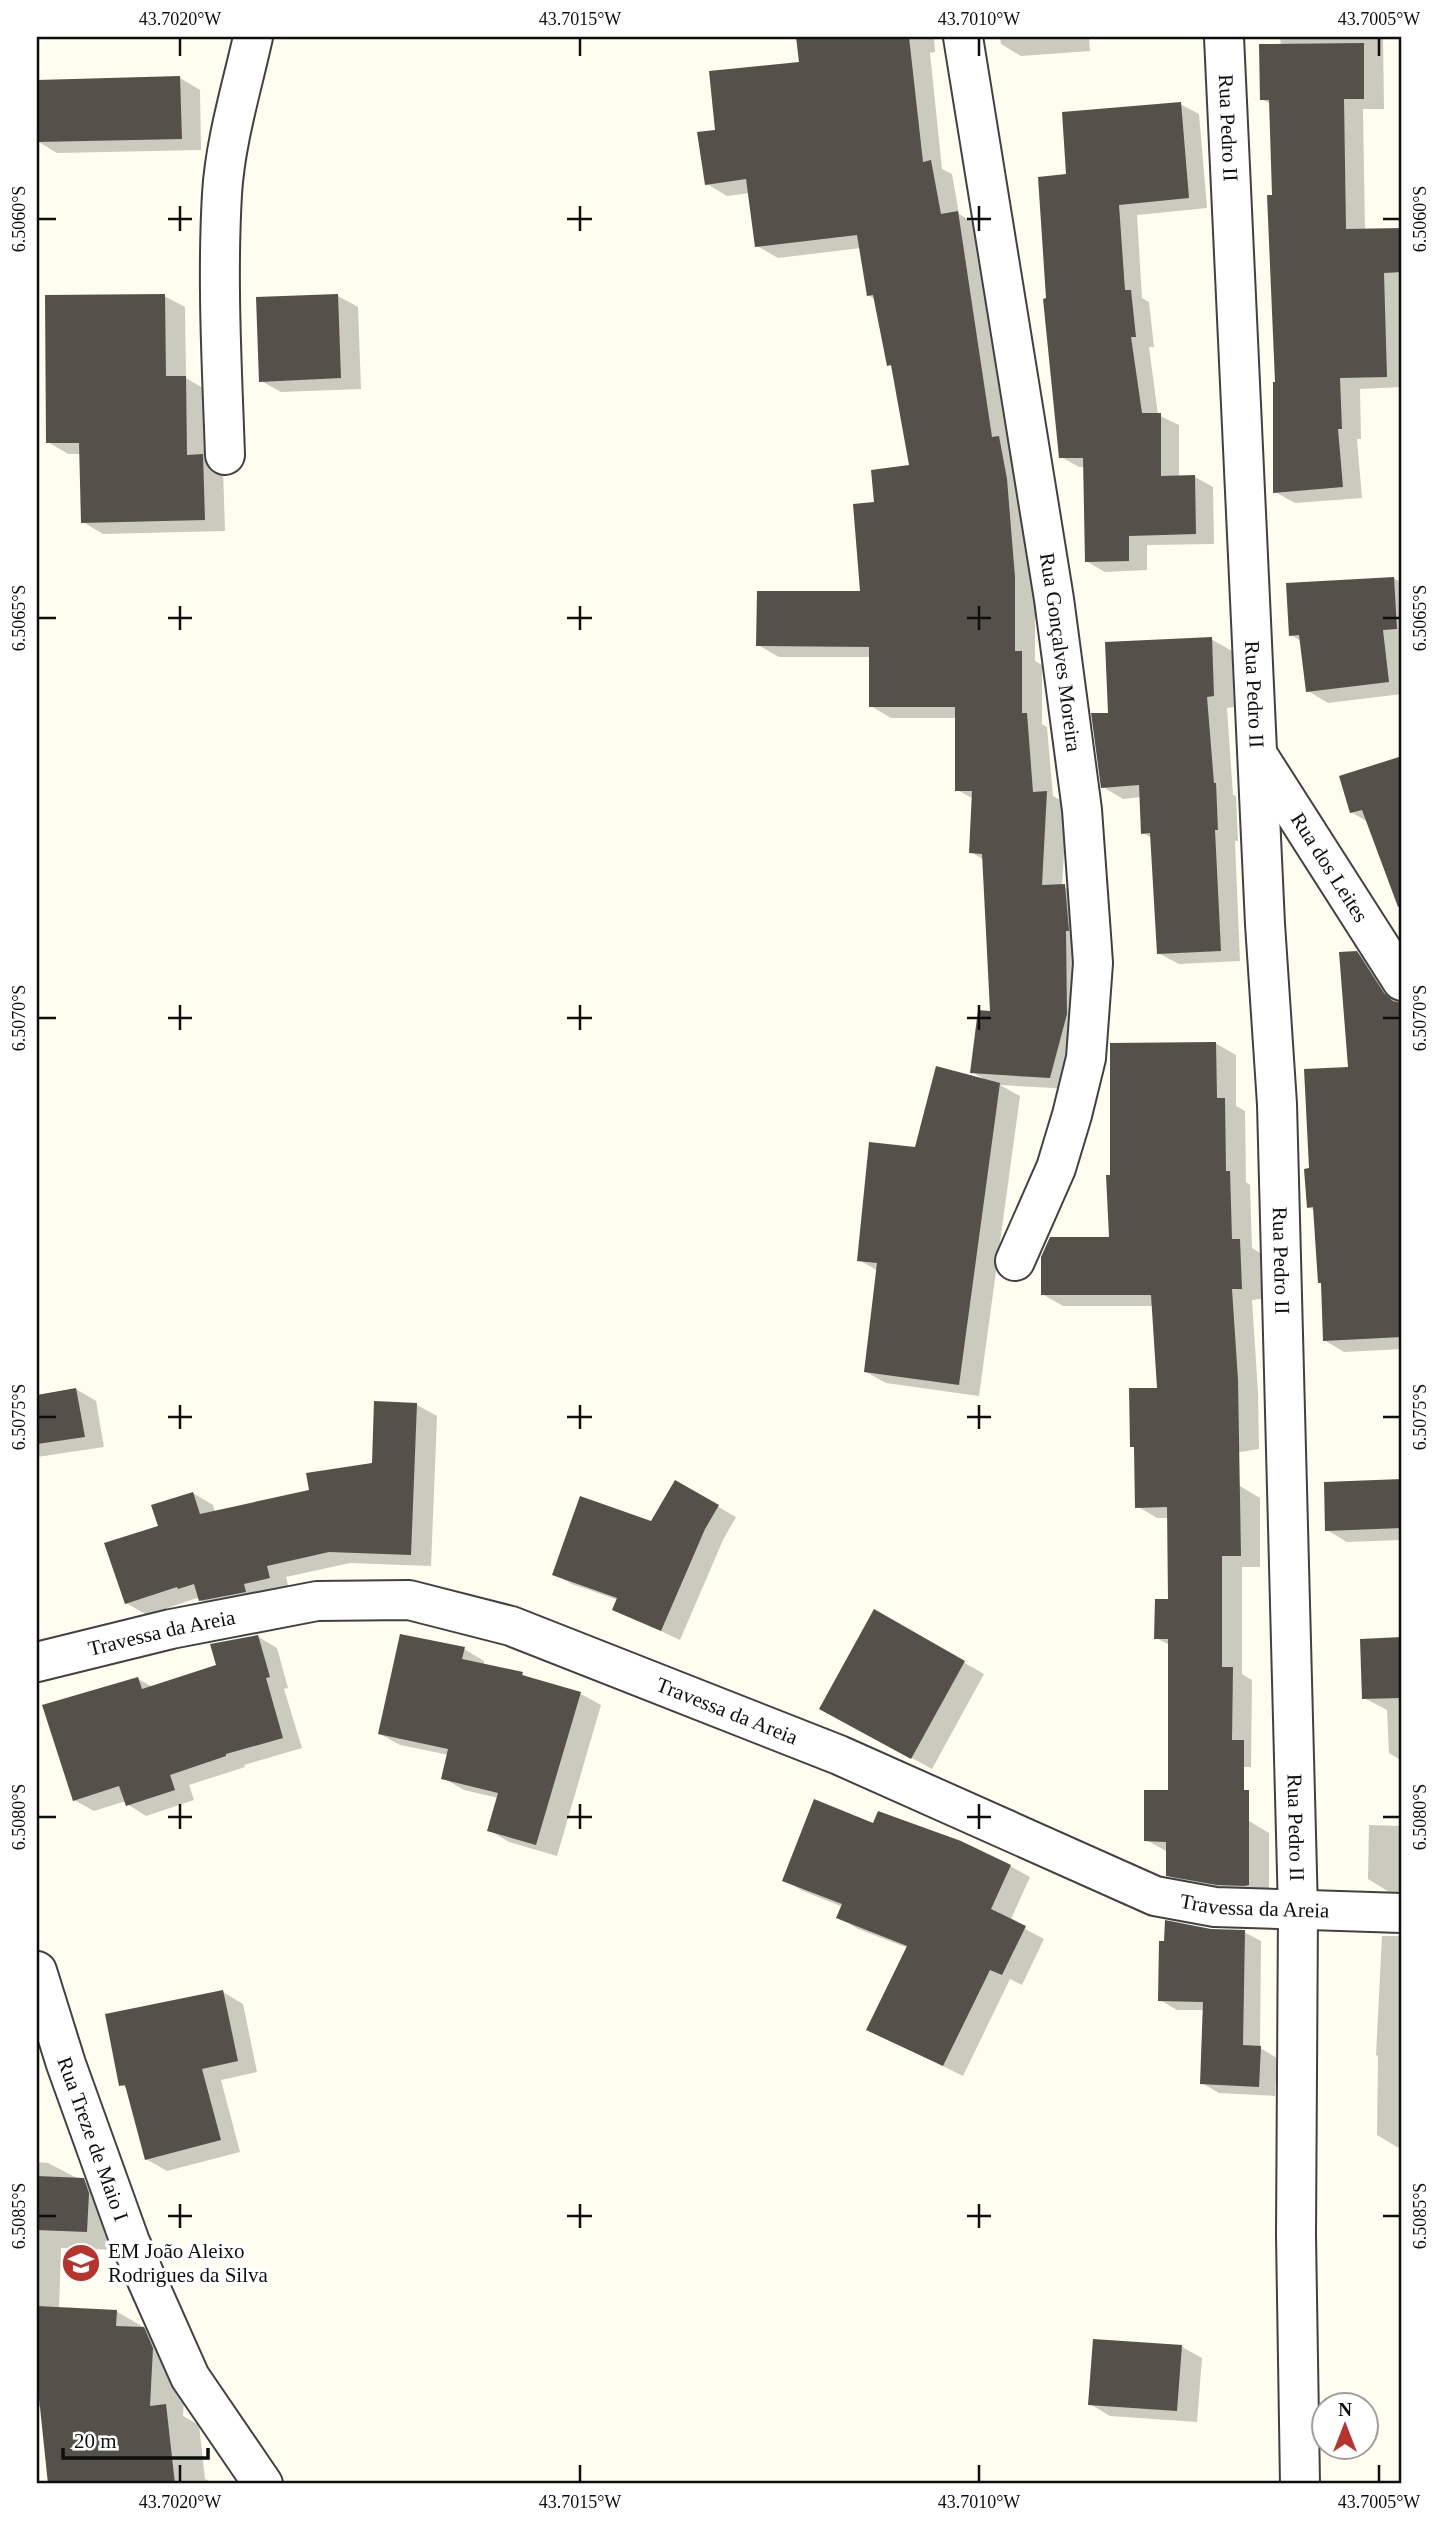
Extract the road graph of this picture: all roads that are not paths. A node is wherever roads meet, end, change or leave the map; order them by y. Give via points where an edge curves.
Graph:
1 (253, 37) edge
2 (963, 37) edge
3 (1224, 37) edge
4 (225, 455) dead end
5 (1258, 755) junction
6 (1402, 981) edge
7 (1015, 1261) dead end
8 (37, 1662) edge
9 (1298, 1911) junction
10 (1402, 1913) edge
11 (37, 1971) edge
12 (263, 2484) edge
13 (1300, 2484) edge

1 - 4 street via 222,191 220,327
2 - 7 street, Rua Gonçalves Moreira via 1054,599 1082,810 1094,962 1086,1058 1072,1115 1056,1168
3 - 5 street, Rua Pedro II
5 - 6 street, Rua dos Leites
5 - 9 street, Rua Pedro II via 1276,1104
8 - 9 street, Travessa da Areia via 171,1629 317,1601 409,1600 511,1626 826,1750 1155,1896 1215,1907
9 - 10 street, Travessa da Areia
9 - 13 street, Rua Pedro II
11 - 12 street, Rua Treze de Maio I via 130,2242 190,2377

